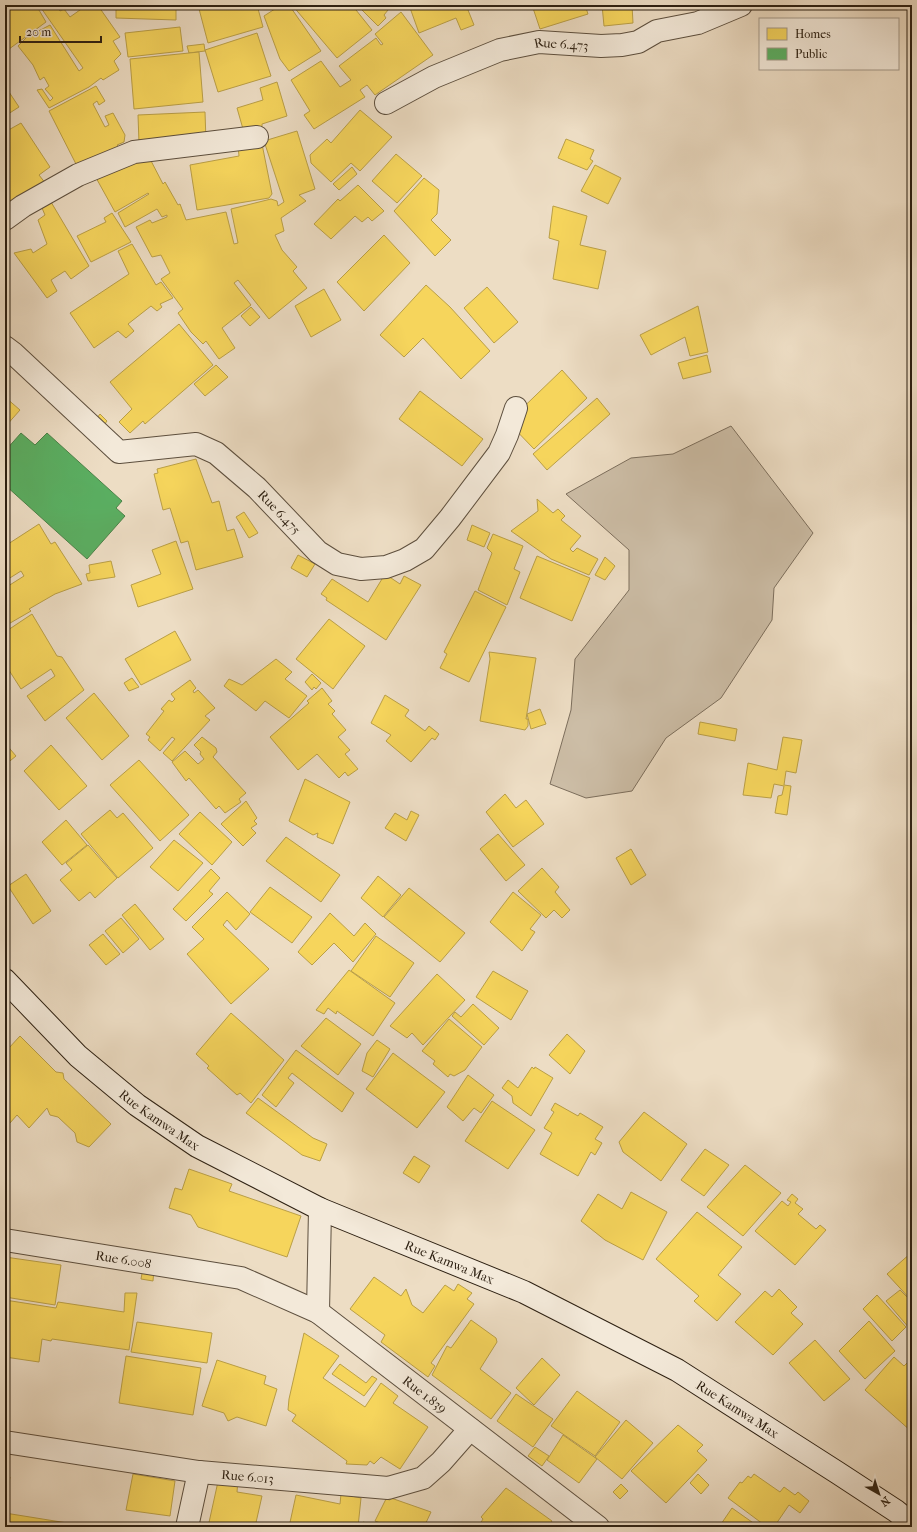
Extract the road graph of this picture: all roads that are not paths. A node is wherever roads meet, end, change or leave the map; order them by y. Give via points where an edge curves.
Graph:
1 (741, 5) edge
2 (386, 103) dead end
3 (258, 137) dead end
4 (5, 219) edge
5 (5, 347) edge
6 (516, 408) dead end
7 (5, 980) edge
8 (320, 1209) junction
9 (5, 1240) edge
10 (241, 1278) joint
11 (318, 1312) junction
12 (470, 1429) junction
13 (5, 1442) edge
14 (199, 1472) junction
15 (912, 1524) edge
16 (187, 1527) edge
17 (598, 1527) edge

1 - 2 street, Rue 6.473 via 698,23 657,31 638,42 622,45 539,42 500,50 434,77
3 - 4 street via 134,152 78,175
5 - 6 street, Rue 6.475 via 119,452 196,444 216,453 257,488 318,552 337,564 361,569 386,567 406,560 424,549 499,453
7 - 8 street, Rue Kamwa Max via 78,1056 137,1105 197,1146
8 - 11 street
8 - 15 street, Rue Kamwa Max via 524,1292 677,1370 838,1473
9 - 10 street, Rue 6.008
10 - 11 street, Rue 1.839
11 - 12 street, Rue 1.839
12 - 14 street, Rue 6.013 via 442,1462 423,1478 388,1488
12 - 17 street, Rue 1.839
13 - 14 street, Rue 6.013
14 - 16 street

